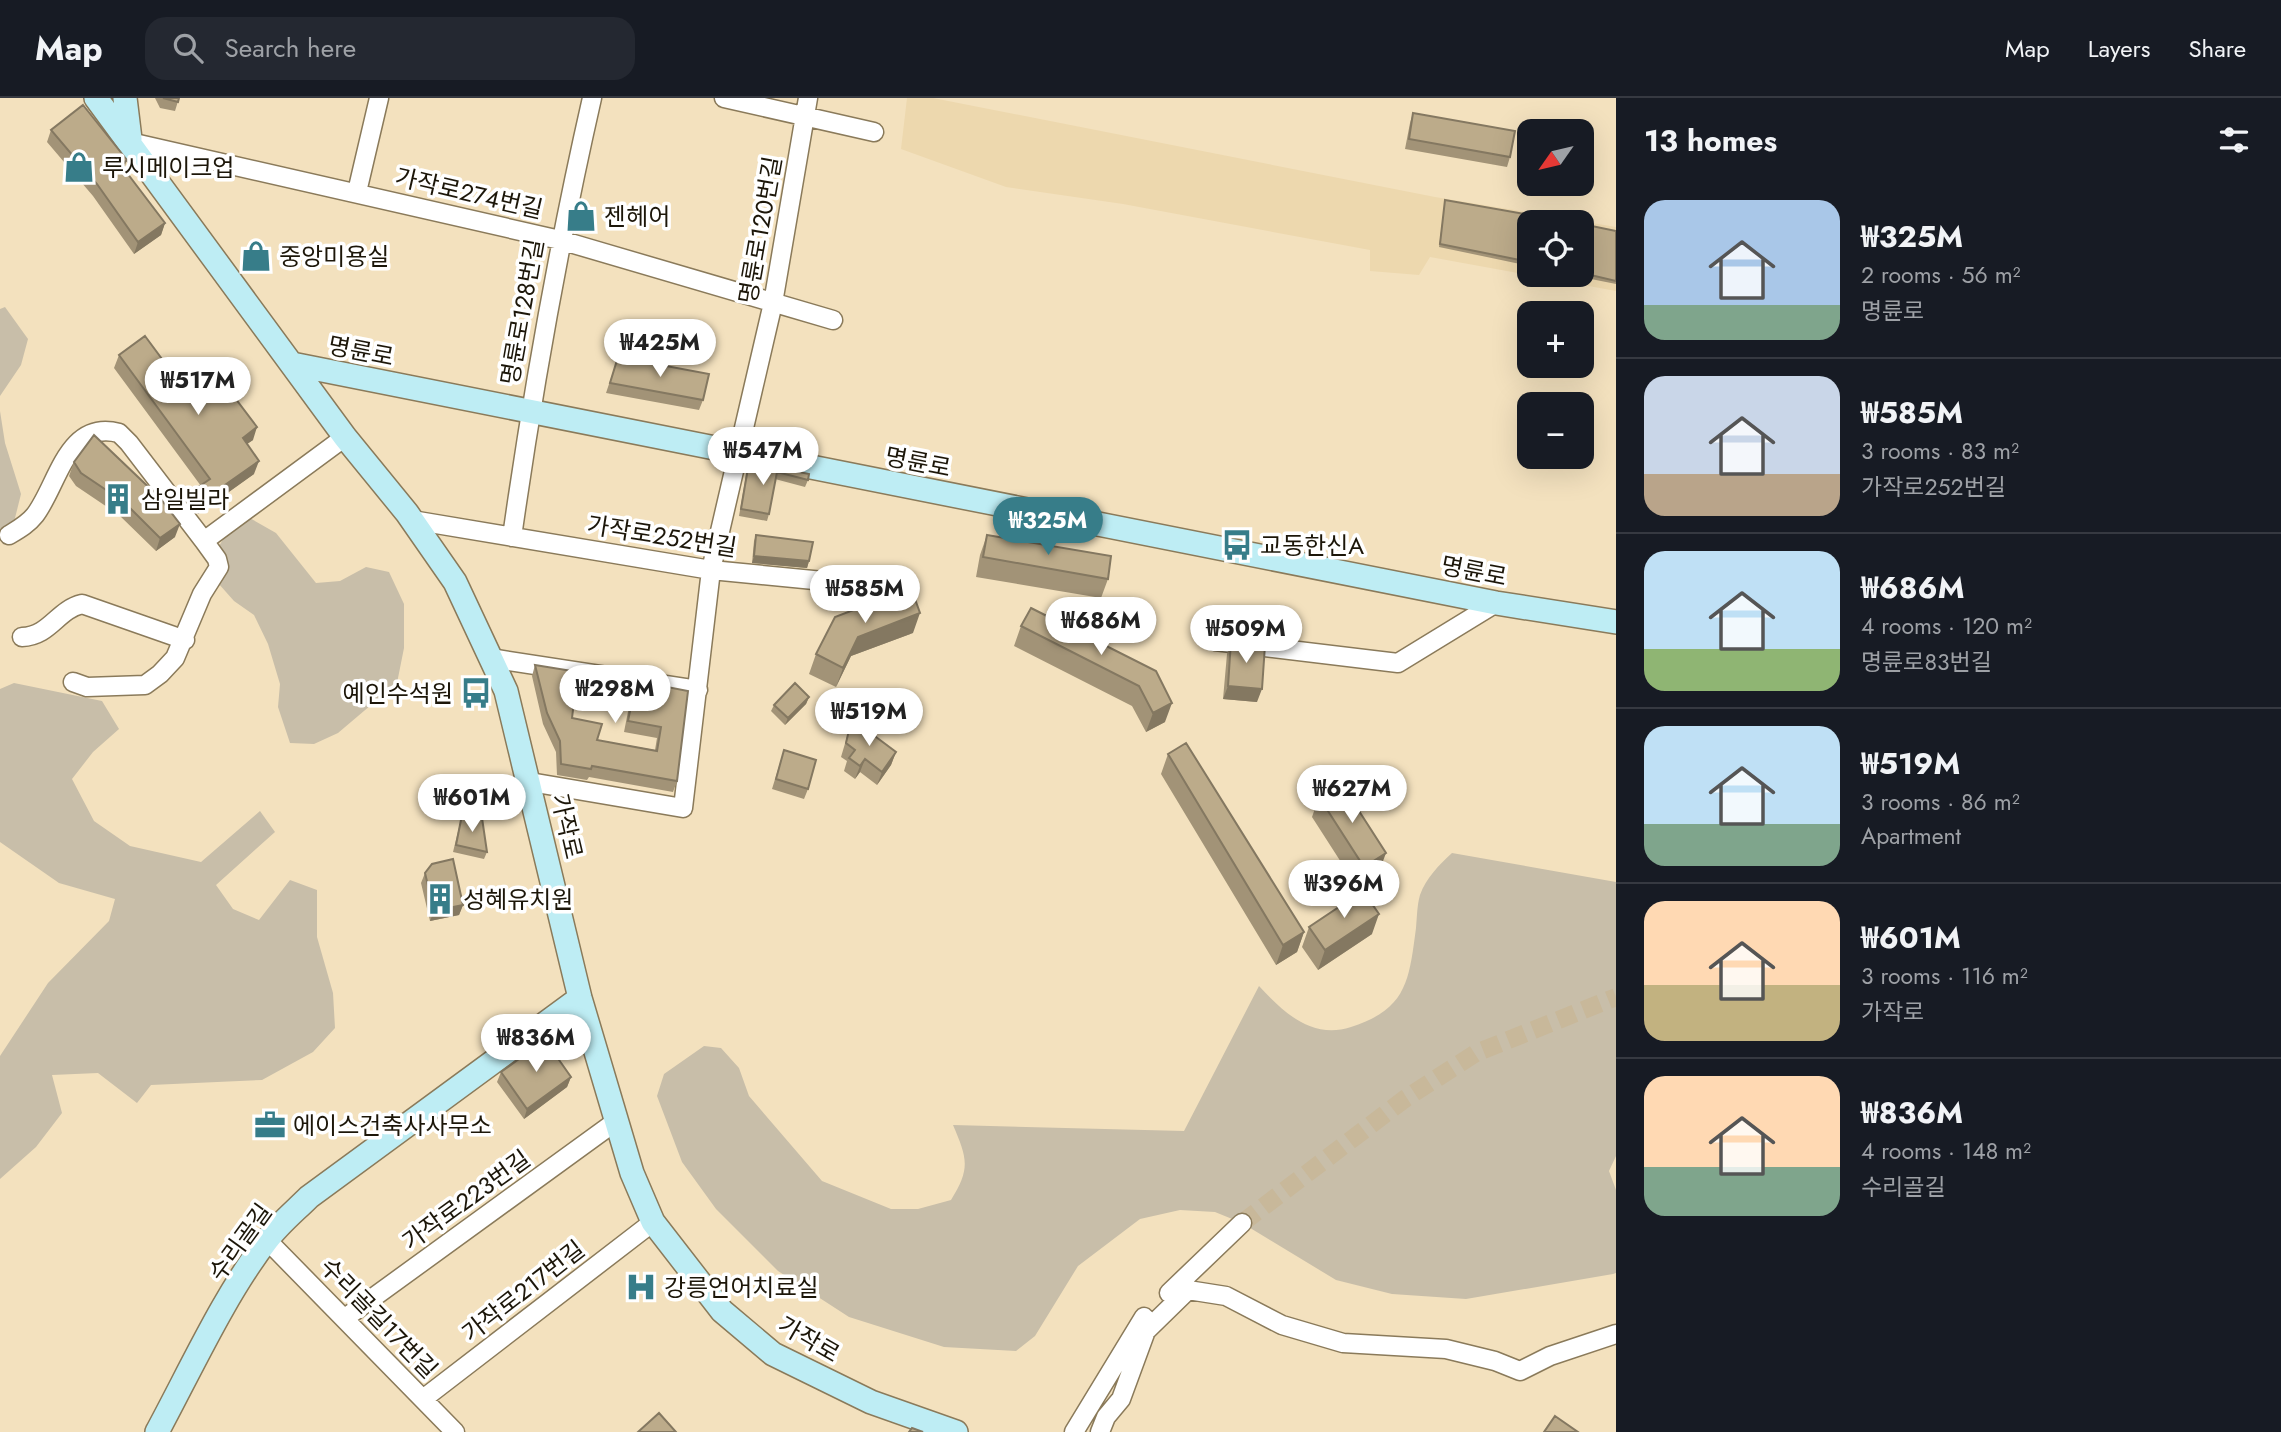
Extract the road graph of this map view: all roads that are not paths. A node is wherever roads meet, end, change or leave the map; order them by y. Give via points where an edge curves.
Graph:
1 (96, 98) edge
2 (125, 98) edge
3 (379, 98) edge
4 (592, 98) edge
5 (724, 98) edge
6 (807, 106) edge
7 (874, 132) dead end
8 (130, 142) junction
9 (357, 192) junction
10 (560, 240) junction
11 (772, 303) junction
12 (833, 320) dead end
13 (292, 365) junction
14 (529, 411) junction
15 (345, 437) junction
16 (740, 453) junction
17 (412, 520) junction
18 (9, 535) dead end
19 (512, 537) junction
20 (204, 541) junction
21 (711, 570) junction
22 (905, 589) edge
23 (1496, 603) junction
24 (1616, 622) edge
25 (22, 637) dead end
26 (185, 640) junction
27 (1215, 641) dead end
28 (490, 658) junction
29 (73, 682) dead end
30 (698, 690) junction
31 (530, 782) junction
32 (580, 998) junction
33 (615, 1122) junction
34 (653, 1222) junction
35 (1242, 1223) tunnel mouth
36 (267, 1240) junction
37 (345, 1318) junction
38 (1616, 1334) edge
39 (424, 1399) junction
40 (1103, 1424) edge
41 (157, 1432) edge
42 (456, 1432) edge
43 (956, 1432) edge
44 (1074, 1432) edge

1 - 8 street, 가작로
2 - 8 street
3 - 9 street
4 - 10 street, 명륜로128번길
5 - 6 street
6 - 7 street
6 - 11 street, 명륜로120번길
8 - 9 street, 가작로274번길
8 - 13 street, 가작로
9 - 10 street, 가작로274번길
10 - 11 street, 가작로274번길
10 - 14 street, 명륜로128번길
11 - 12 street, 가작로274번길
11 - 16 street, 명륜로120번길
13 - 14 street, 명륜로
13 - 15 street, 가작로
14 - 16 street, 명륜로
14 - 19 street, 명륜로128번길
15 - 17 street, 가작로
15 - 20 street
16 - 21 street, 명륜로120번길
16 - 23 street, 명륜로
17 - 19 street, 가작로252번길
17 - 28 street, 가작로 via 455,582
18 - 20 street via 34,516 63,458 88,437 110,430 129,443
19 - 21 street, 가작로252번길
20 - 26 street via 219,567 202,594
21 - 22 street, 가작로252번길
21 - 30 street, 명륜로120번길
23 - 24 street, 명륜로
23 - 27 street via 1398,663
25 - 26 street via 41,634 59,615 82,604
26 - 29 street via 175,658 145,685 87,687
28 - 30 street
28 - 31 street, 가작로 via 506,691
30 - 31 street, 명륜로120번길 via 683,808
31 - 32 street, 가작로
32 - 33 street, 가작로
32 - 36 street, 수리골길 via 309,1197
33 - 34 street, 가작로
33 - 37 street, 가작로223번길
34 - 39 street, 가작로217번길
34 - 43 street, 가작로 via 722,1311 773,1354 871,1402
35 - 44 street via 1139,1322
36 - 37 street, 수리골길17번길
36 - 41 street, 수리골길
37 - 39 street, 수리골길17번길
38 - 40 street via 1520,1371 1446,1349 1343,1343 1282,1325 1226,1296 1188,1290 1146,1331 1121,1399
39 - 42 street, 수리골길17번길

